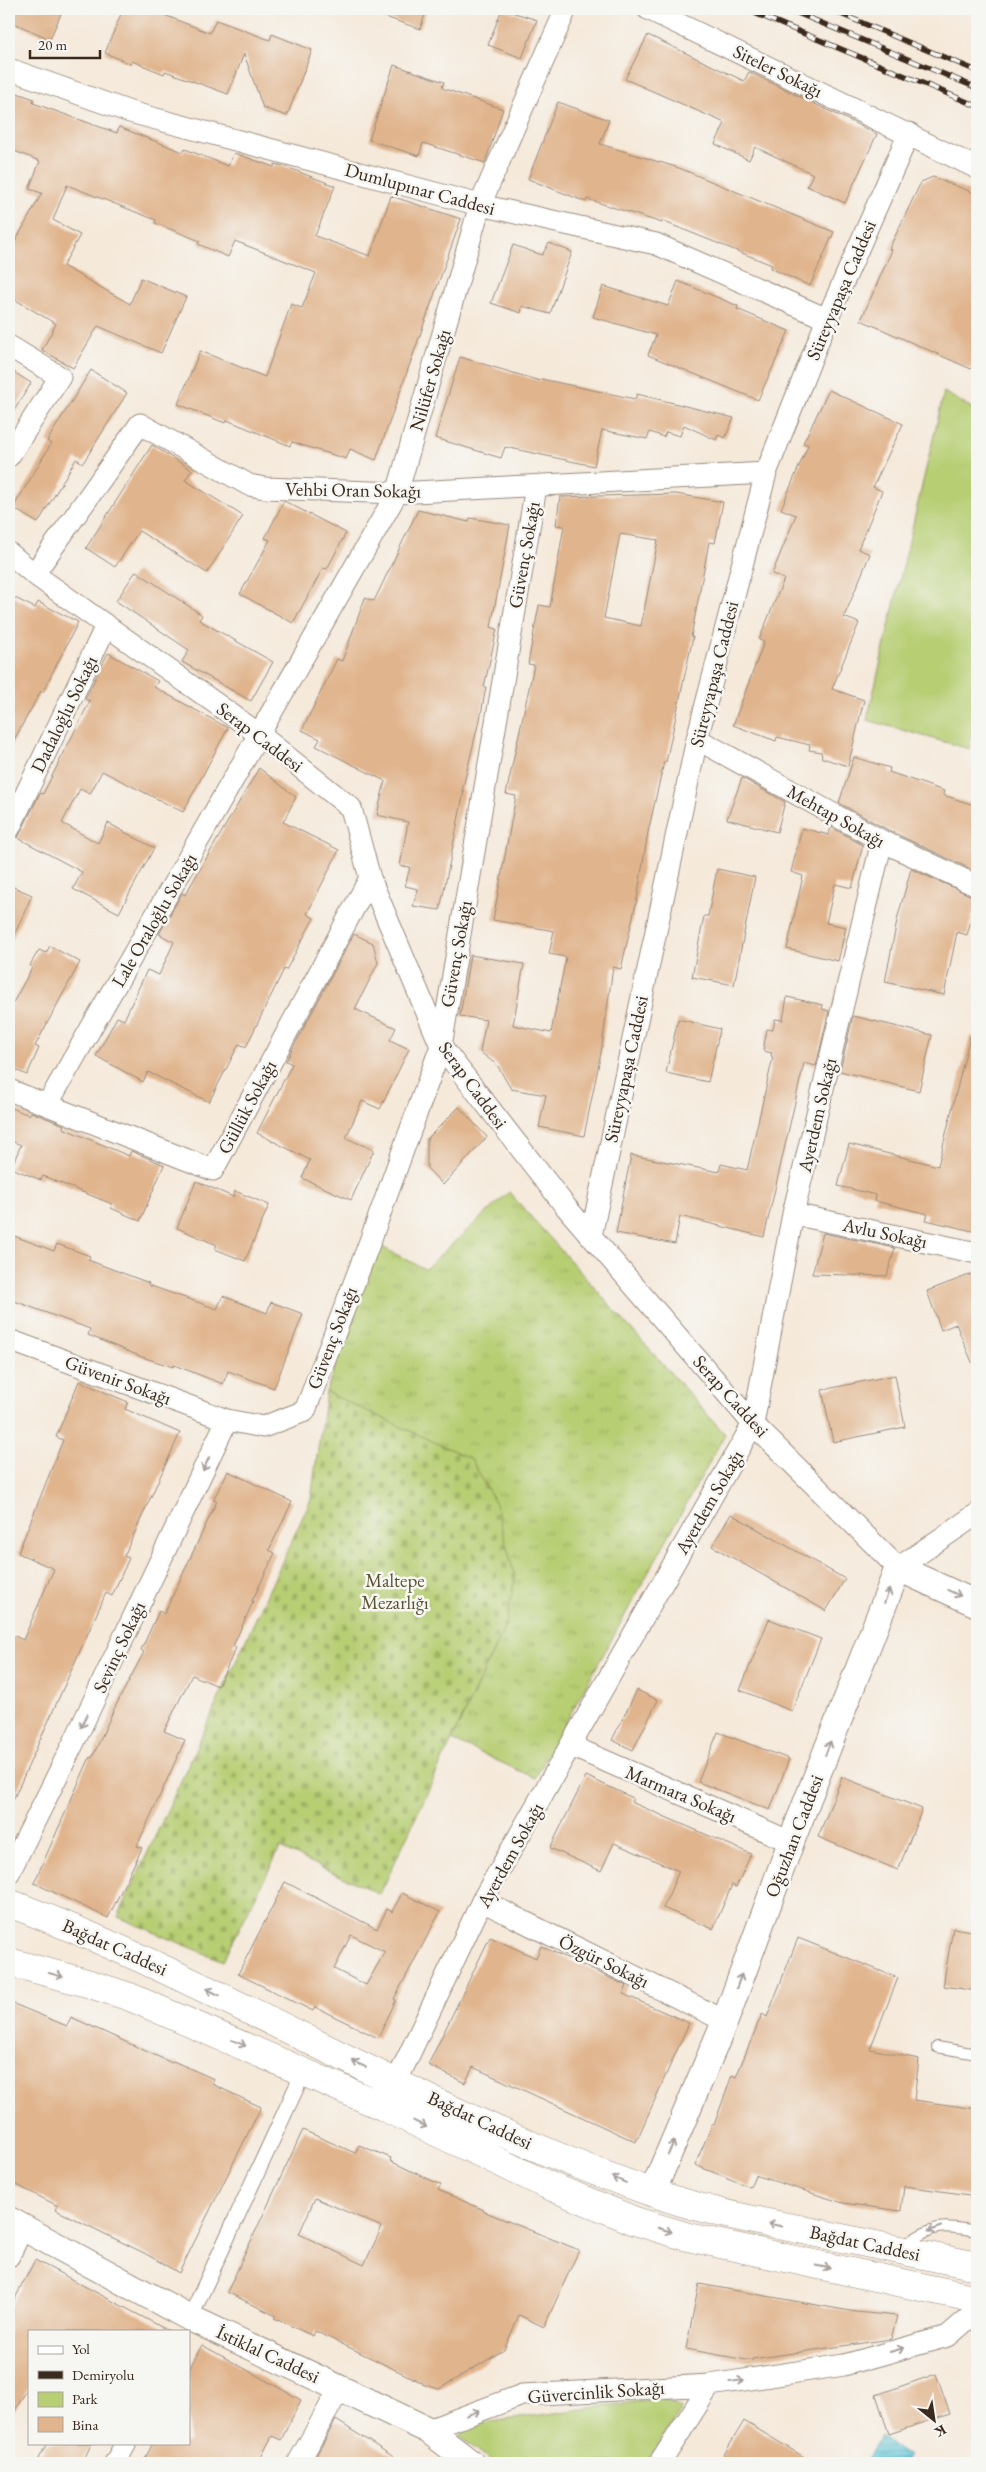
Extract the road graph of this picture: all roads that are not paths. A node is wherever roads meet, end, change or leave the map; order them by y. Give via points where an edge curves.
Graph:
1 (566, 9) edge
2 (648, 9) edge
3 (9, 69) edge
4 (909, 134) junction
5 (977, 168) edge
6 (480, 205) junction
7 (827, 318) junction
8 (9, 346) edge
9 (9, 456) edge
10 (766, 474) junction
11 (536, 487) junction
12 (397, 493) junction
13 (9, 553) edge
14 (34, 574) junction
15 (106, 626) junction
16 (260, 735) junction
17 (697, 739) junction
18 (9, 830) edge
19 (882, 842) junction
20 (370, 878) junction
21 (977, 886) edge
22 (440, 1046) junction
23 (9, 1090) edge
24 (47, 1105) junction
25 (793, 1214) junction
26 (591, 1236) junction
27 (977, 1253) edge
28 (9, 1340) edge
29 (227, 1420) junction
30 (753, 1424) junction
31 (977, 1514) edge
32 (898, 1568) junction
33 (977, 1604) edge
34 (571, 1746) junction
35 (791, 1842) junction
36 (9, 1873) edge
37 (482, 1901) junction
38 (9, 1903) edge
39 (9, 1962) edge
40 (725, 2021) junction
41 (936, 2047) dead end
42 (977, 2054) edge
43 (304, 2071) junction
44 (396, 2082) junction
45 (384, 2107) junction
46 (652, 2193) junction
47 (15, 2225) edge
48 (977, 2231) edge
49 (898, 2250) junction
50 (9, 2256) edge
51 (977, 2266) edge
52 (977, 2299) edge
53 (977, 2310) edge
54 (187, 2324) edge
55 (710, 2385) junction
56 (340, 2388) junction
57 (428, 2430) junction
58 (125, 2444) edge
59 (115, 2463) edge
60 (298, 2463) edge
61 (471, 2463) edge
62 (660, 2463) edge

1 - 6 street, Nilüfer Sokağı
2 - 4 street, Siteler Sokağı
3 - 6 street, Dumlupınar Caddesi via 130,112
4 - 5 street, Siteler Sokağı
4 - 7 street, Süreyyapaşa Caddesi
6 - 7 street, Dumlupınar Caddesi via 656,244
6 - 12 street, Nilüfer Sokağı
7 - 10 street, Süreyyapaşa Caddesi
8 - 9 street via 60,377
10 - 11 street, Vehbi Oran Sokağı
10 - 17 street, Süreyyapaşa Caddesi
11 - 12 street, Vehbi Oran Sokağı
11 - 22 street, Güvenç Sokağı
12 - 14 street, Vehbi Oran Sokağı via 255,487 140,424
12 - 16 street, Nilüfer Sokağı
13 - 14 street, Serap Caddesi
14 - 15 street, Serap Caddesi
15 - 16 street, Serap Caddesi
15 - 18 street, Dadaloğlu Sokağı via 19,800
16 - 20 street, Serap Caddesi via 351,808
16 - 24 street, Lale Oraloğlu Sokağı
17 - 19 street, Mehtap Sokağı
17 - 26 street, Süreyyapaşa Caddesi
19 - 21 street, Mehtap Sokağı
19 - 25 street, Ayerdem Sokağı
20 - 22 street, Serap Caddesi
20 - 24 street, Güllük Sokağı via 213,1170
22 - 26 street, Serap Caddesi
22 - 29 street, Güvenç Sokağı via 369,1244 304,1411 263,1427
23 - 24 street, Güllük Sokağı
25 - 27 street, Avlu Sokağı
25 - 30 street, Ayerdem Sokağı
26 - 30 street, Serap Caddesi
28 - 29 street, Güvenir Sokağı
29 -> 36 street, Sevinç Sokağı
30 - 32 street, Serap Caddesi
30 - 34 street, Ayerdem Sokağı
31 - 32 street
32 -> 33 street, Serap Caddesi
35 -> 32 street, Oğuzhan Caddesi
34 - 35 street, Marmara Sokağı
34 - 37 street, Ayerdem Sokağı
40 -> 35 street, Oğuzhan Caddesi
37 - 40 street, Özgür Sokağı
37 - 44 street, Ayerdem Sokağı
44 -> 38 main road, Bağdat Caddesi via 173,1972 66,1924
39 -> 43 main road, Bağdat Caddesi via 130,1997
46 -> 40 street, Oğuzhan Caddesi
41 - 42 lane
43 - 45 main road, Bağdat Caddesi
43 - 54 street
44 - 45 street, Ayerdem Sokağı
46 -> 44 main road, Bağdat Caddesi via 532,2145
45 -> 52 main road, Bağdat Caddesi via 545,2184 636,2221 707,2241
49 -> 46 main road, Bağdat Caddesi via 749,2219
47 - 50 street
47 - 54 street, İstiklal Caddesi
48 -> 49 lane via 944,2226 919,2234
49 - 51 main road, Bağdat Caddesi
55 -> 53 street, Güvercinlik Sokağı via 844,2365 948,2336
54 - 56 street, İstiklal Caddesi
57 -> 55 street, Güvercinlik Sokağı via 522,2395
55 - 62 street
56 - 57 street, İstiklal Caddesi
56 - 60 street
57 - 61 street, İstiklal Caddesi
58 - 59 street

